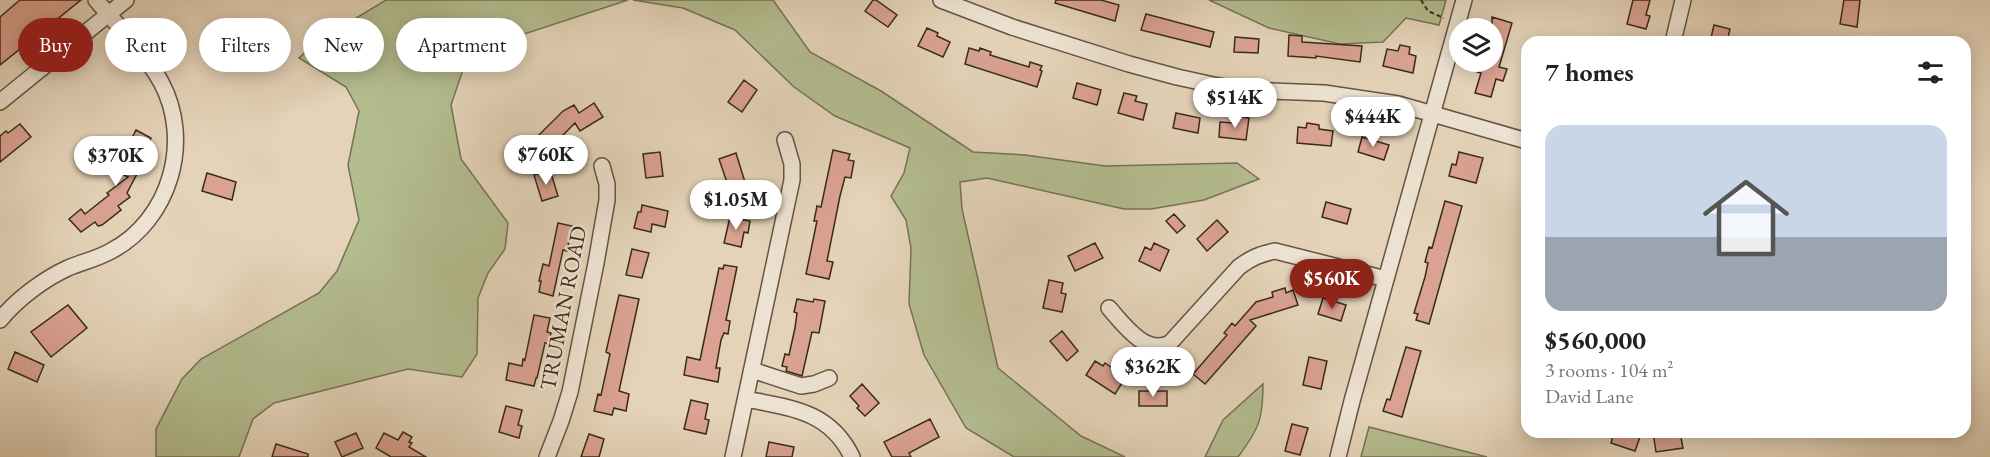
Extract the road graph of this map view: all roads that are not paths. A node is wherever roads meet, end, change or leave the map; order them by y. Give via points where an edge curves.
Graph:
1 (96, 0) edge
2 (126, 0) edge
3 (941, 0) edge
4 (1464, 0) edge
5 (1683, 0) edge
6 (108, 15) junction
7 (1674, 36) edge
8 (0, 102) edge
9 (1433, 115) junction
10 (1521, 139) edge
11 (785, 140) dead end
12 (602, 166) dead end
13 (1386, 279) junction
14 (1109, 308) dead end
15 (0, 320) edge
16 (752, 370) junction
17 (829, 378) dead end
18 (746, 399) junction
19 (547, 457) edge
20 (733, 457) edge
21 (852, 457) edge
22 (1338, 457) edge

1 - 6 street
2 - 6 street
3 - 9 street via 1012,27 1178,77 1236,89 1324,93 1398,104
4 - 9 street
5 - 7 street
6 - 8 street
6 - 15 street via 147,61 168,97 175,127 171,175 158,205 124,242 100,257 54,275
9 - 10 street
9 - 13 street
11 - 16 street via 792,180
12 - 19 street, TRUMAN ROAD via 607,200 596,263 570,392
13 - 14 street via 1275,251 1262,254 1239,267 1170,343 1155,348 1125,326
13 - 22 street
16 - 17 street via 801,386
16 - 18 street
18 - 20 street
18 - 21 street via 795,409 823,421 836,432

